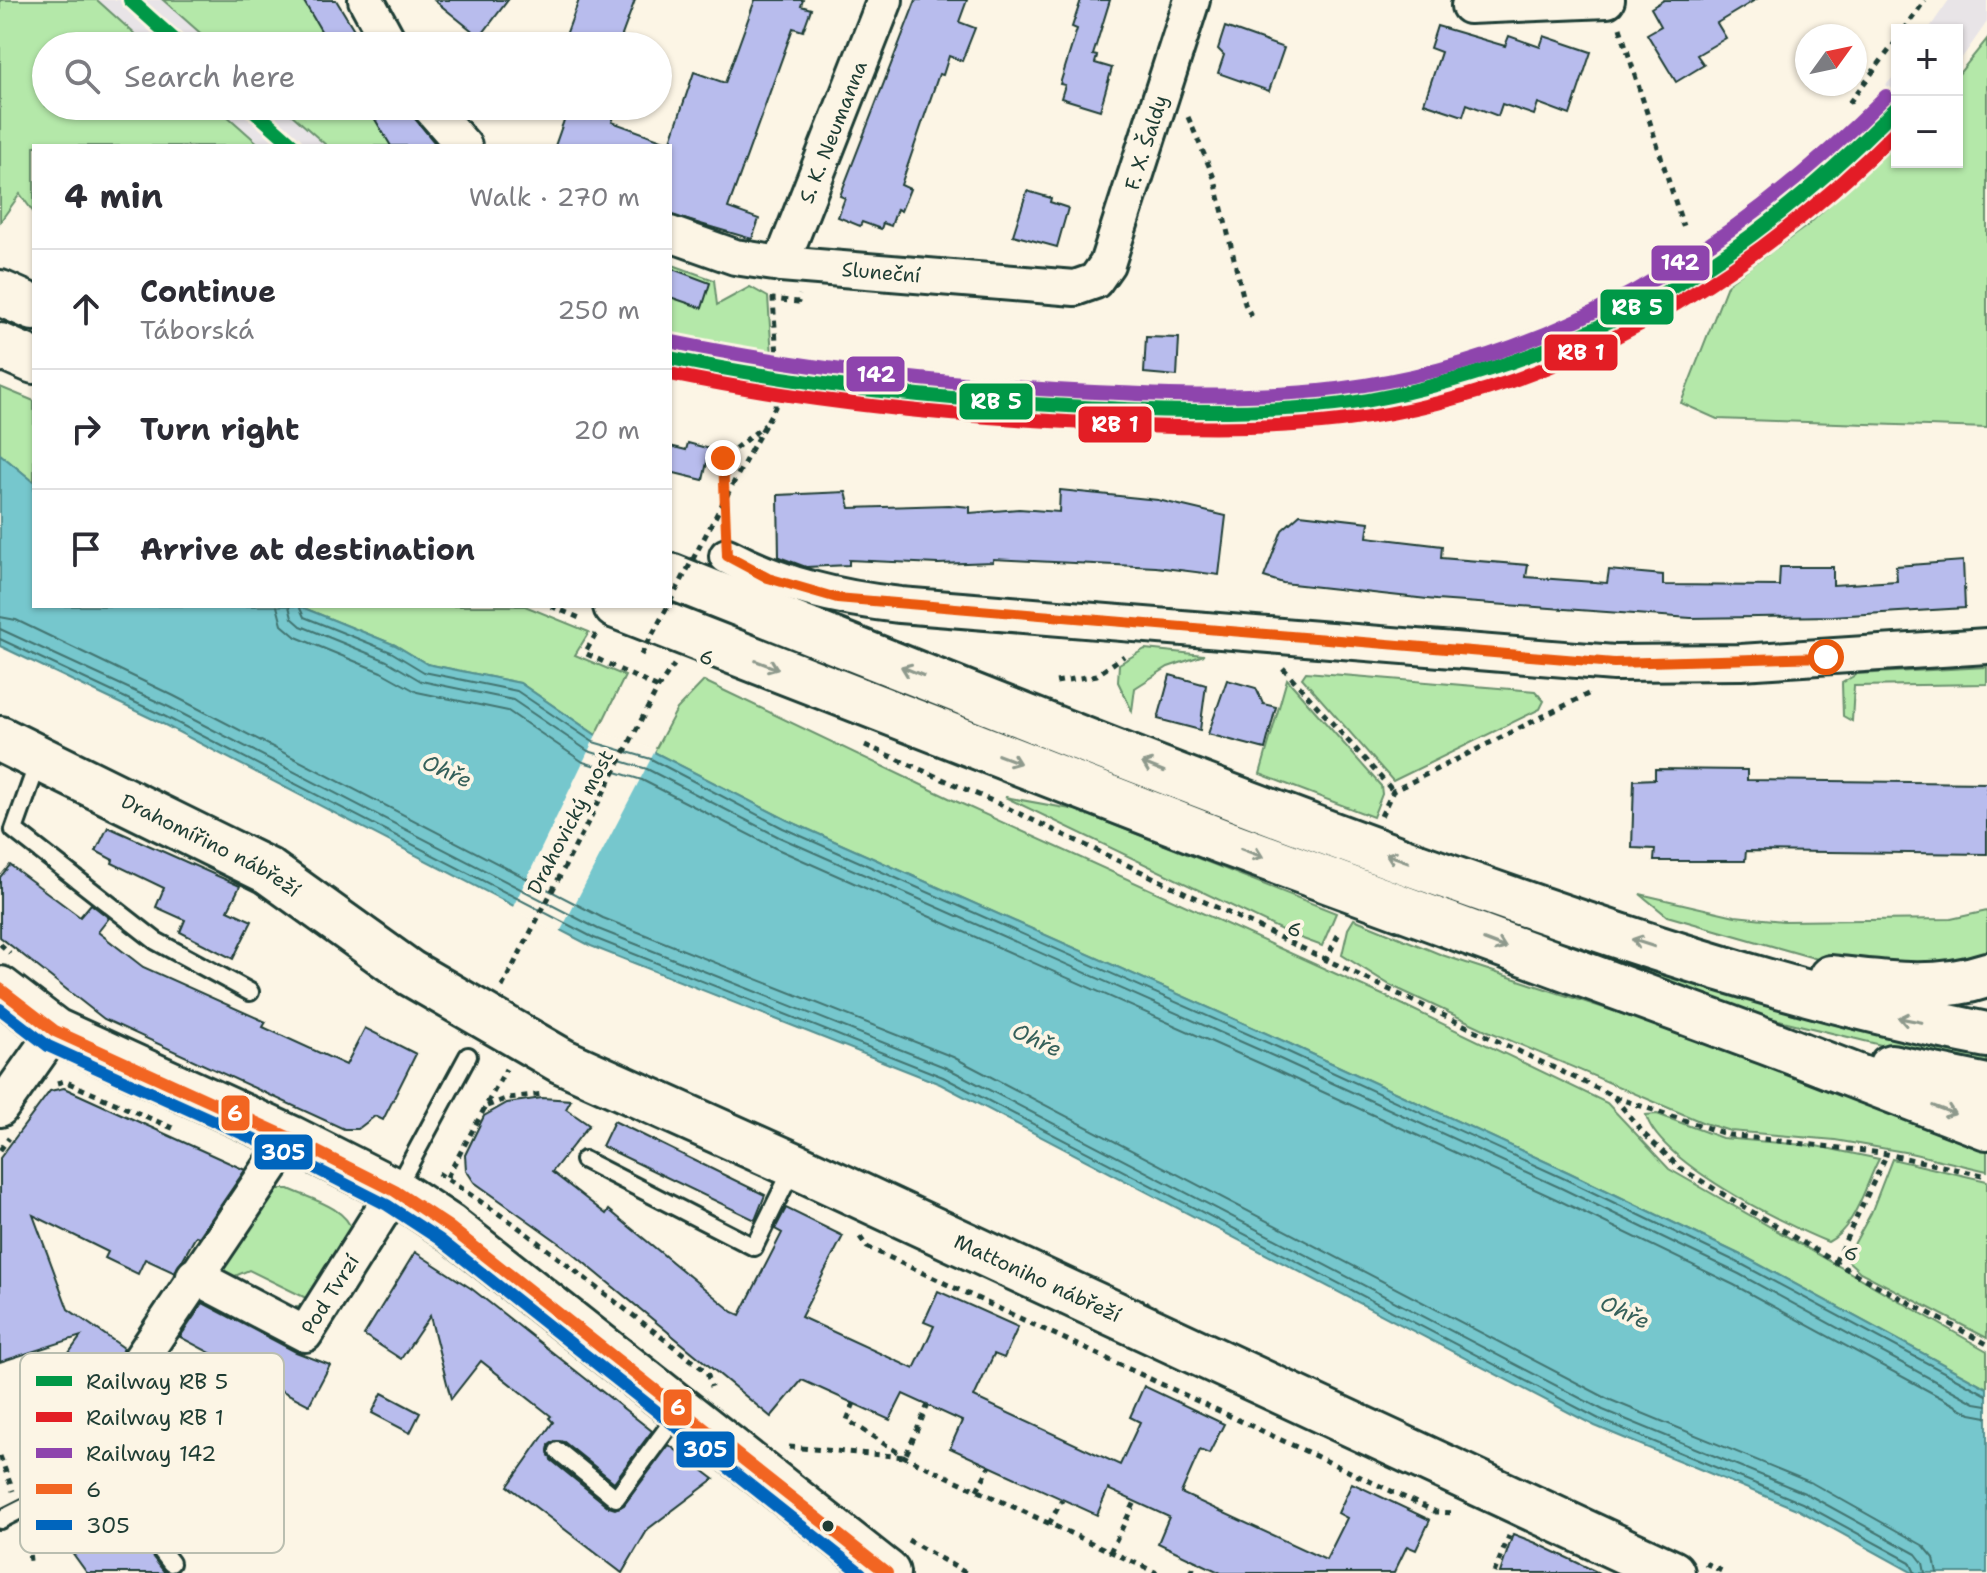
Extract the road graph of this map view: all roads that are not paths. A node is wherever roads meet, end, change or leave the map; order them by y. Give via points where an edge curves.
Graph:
1 (366, 0) edge
2 (885, 0) edge
3 (1192, 0) edge
4 (1469, 6) dead end
5 (1612, 10) edge
6 (383, 32) edge
7 (441, 120) edge
8 (462, 144) edge
9 (672, 235) edge
10 (795, 266) junction
11 (1095, 281) joint
12 (0, 293) edge
13 (32, 307) edge
14 (0, 346) edge
15 (32, 360) edge
16 (727, 556) road end
17 (672, 577) edge
18 (612, 627) edge
19 (1987, 646) edge
20 (0, 739) edge
21 (40, 758) junction
22 (1717, 966) junction
23 (410, 973) joint
24 (1987, 975) edge
25 (0, 989) edge
26 (250, 992) dead end
27 (55, 1031) junction
28 (1987, 1035) edge
29 (1767, 1042) junction
30 (468, 1056) dead end
31 (1987, 1087) edge
32 (0, 1109) edge
33 (1987, 1127) edge
34 (290, 1138) junction
35 (584, 1160) dead end
36 (794, 1165) junction
37 (395, 1191) junction
38 (194, 1276) junction
39 (144, 1353) edge
40 (682, 1409) junction
41 (558, 1451) dead end
42 (20, 1510) edge
43 (0, 1520) edge
44 (163, 1553) edge
45 (171, 1563) dead end
46 (887, 1573) edge
47 (1672, 1573) edge

1 - 6 street
2 - 10 street, S. K. Neumanna
3 - 11 street, F. X. Šaldy via 1107,264
4 - 5 street
7 - 8 street
9 - 10 street, Sluneční via 735,257
10 - 11 street, Sluneční via 1075,288
12 - 13 main road
14 - 15 main road
16 - 19 street via 768,578 837,598 1614,663 1741,662
22 -> 17 main road via 1550,914 1235,800
18 -> 29 main road, 6 via 1221,841
20 - 21 main road, Drahomířino nábřeží
21 - 23 main road, Drahomířino nábřeží via 268,871
21 - 26 lane via 14,830 156,941
22 - 24 main road via 1920,986 1960,984
28 -> 22 main road via 1885,1016
23 - 36 main road, Mattoniho nábřeží via 562,1061
25 - 27 main road
27 - 32 street
27 - 34 main road
29 - 31 main road
29 -> 33 main road, 6
30 - 37 lane
34 - 37 main road
34 - 38 street
35 - 36 lane via 754,1247
36 - 47 main road, Mattoniho nábřeží
37 - 38 street, Pod Tvrzí via 305,1334
37 - 40 main road via 448,1226
38 - 39 street
40 - 41 lane via 616,1498
40 - 46 main road
42 - 43 lane
44 - 45 lane

